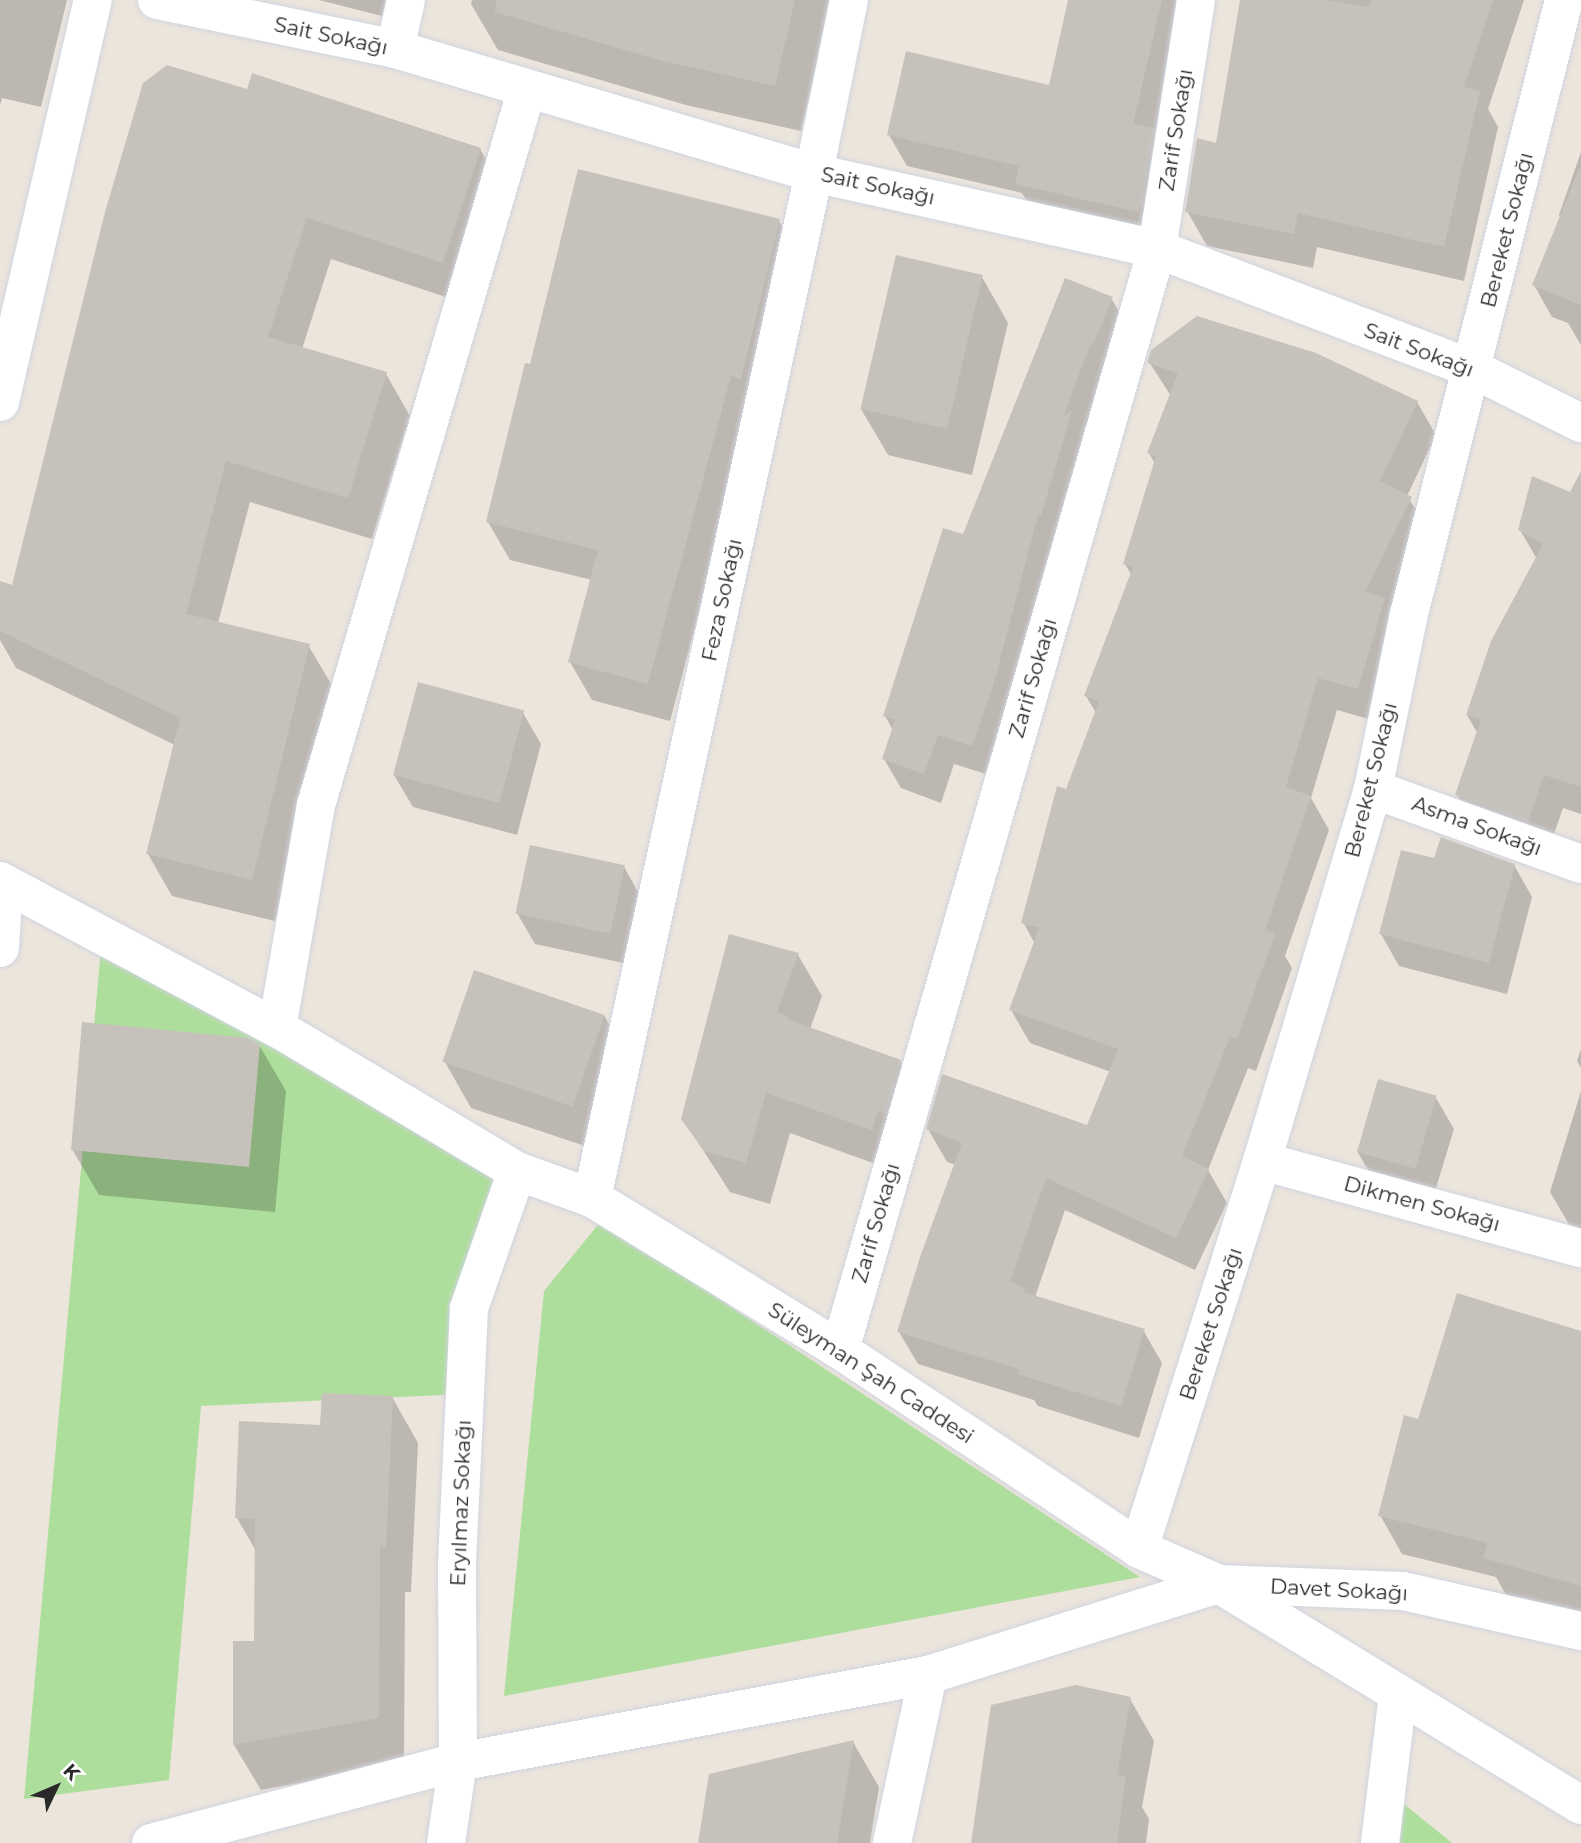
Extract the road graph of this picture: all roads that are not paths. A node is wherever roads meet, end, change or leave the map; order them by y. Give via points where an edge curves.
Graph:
1 (93, 0) edge
2 (157, 0) edge
3 (406, 0) edge
4 (849, 0) edge
5 (1196, 0) edge
6 (1564, 0) edge
7 (394, 49) junction
8 (527, 89) junction
9 (814, 173) junction
10 (1157, 250) junction
11 (1473, 369) junction
12 (0, 402) edge
13 (1581, 423) edge
14 (1373, 789) junction
15 (1581, 864) edge
16 (2, 882) edge
17 (0, 948) edge
18 (276, 1028) junction
19 (1262, 1161) junction
20 (517, 1171) junction
21 (592, 1198) junction
22 (1581, 1248) edge
23 (840, 1350) junction
24 (1139, 1549) junction
25 (1219, 1584) junction
26 (1581, 1632) edge
27 (928, 1675) junction
28 (1398, 1695) junction
29 (458, 1762) junction
30 (1581, 1805) edge
31 (150, 1843) edge
32 (446, 1843) edge
33 (892, 1843) edge
34 (1380, 1843) edge

1 - 12 street
2 - 7 street, Sait Sokağı
3 - 7 street
4 - 9 street, Feza Sokağı
5 - 10 street, Zarif Sokağı
6 - 11 street, Bereket Sokağı
7 - 8 street, Sait Sokağı
8 - 9 street, Sait Sokağı
8 - 18 street via 316,805
9 - 10 street, Sait Sokağı
9 - 21 street, Feza Sokağı
10 - 11 street, Sait Sokağı
10 - 23 street, Zarif Sokağı
11 - 13 street, Sait Sokağı
11 - 14 street, Bereket Sokağı via 1409,614
14 - 15 street, Asma Sokağı
14 - 19 street, Bereket Sokağı
16 - 17 street
16 - 18 street, Süleyman Şah Caddesi
18 - 20 street, Süleyman Şah Caddesi
19 - 22 street, Dikmen Sokağı
19 - 24 street, Bereket Sokağı
20 - 21 street, Süleyman Şah Caddesi
20 - 29 street, Eryılmaz Sokağı via 469,1308 457,1563
21 - 23 street, Süleyman Şah Caddesi
23 - 24 street, Süleyman Şah Caddesi
24 - 25 street, Süleyman Şah Caddesi
25 - 26 street, Davet Sokağı via 1403,1591
25 - 27 street
25 - 28 street
27 - 29 street
27 - 33 street
28 - 30 street
28 - 34 street
29 - 31 street
29 - 32 street, Eryılmaz Sokağı

